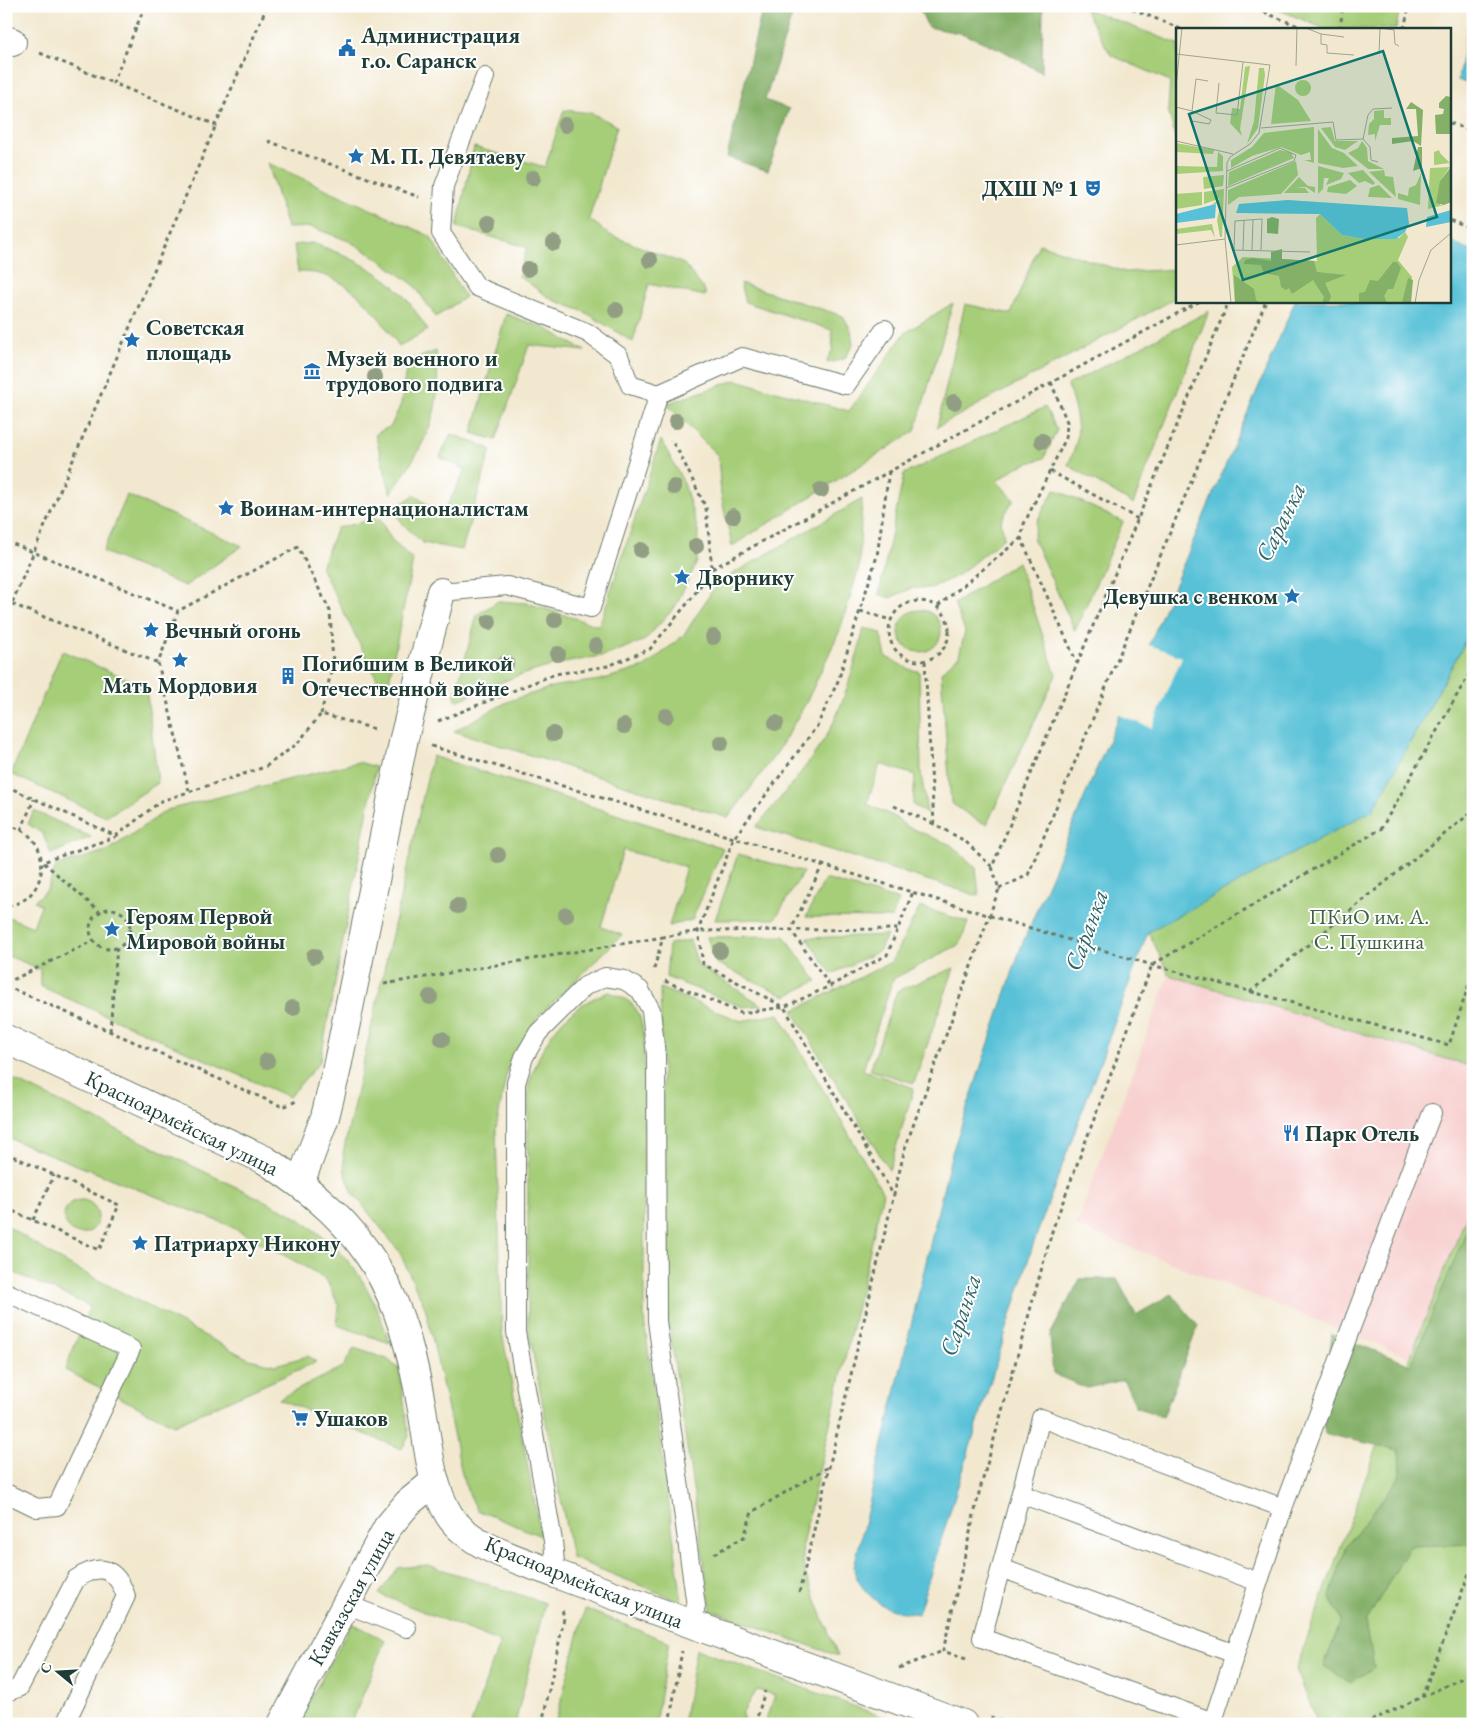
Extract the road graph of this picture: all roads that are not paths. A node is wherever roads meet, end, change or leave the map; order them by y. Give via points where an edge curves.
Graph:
1 (485, 77) dead end
2 (885, 329) dead end
3 (659, 394) junction
4 (441, 592) joint
5 (6, 1039) edge
6 (1432, 1113) dead end
7 (300, 1183) junction
8 (6, 1292) edge
9 (435, 1481) junction
10 (6, 1493) edge
11 (1021, 1494) junction
12 (1283, 1508) junction
13 (1001, 1568) junction
14 (556, 1574) junction
15 (1258, 1582) junction
16 (346, 1604) junction
17 (691, 1625) junction
18 (407, 1628) dead end
19 (1235, 1654) junction
20 (6, 1692) edge
21 (1213, 1723) edge
22 (65, 1724) edge
23 (282, 1724) edge
24 (964, 1724) edge

1 - 3 lane via 444,186 441,233 477,287 588,333 619,356 630,385
2 - 3 lane via 846,385 742,357
3 - 4 lane via 591,608 507,586
4 - 7 street via 404,738 336,1072 325,1117
5 - 7 street, Красноармейская улица via 227,1140
6 - 12 lane
7 - 9 street, Красноармейская улица via 334,1212 382,1274 401,1317 415,1367
8 - 10 lane via 131,1349 57,1506 37,1508
9 - 14 street, Красноармейская улица via 449,1515 468,1535 490,1549
9 - 16 street, Кавказская улица via 408,1503 387,1528
11 - 12 lane via 1041,1418
11 - 13 lane
11 - 15 lane
12 - 15 lane
13 - 19 lane
13 - 21 lane via 982,1638
14 - 17 street, Красноармейская улица
14 - 17 lane via 516,1332 516,1083 524,1057 538,1033 585,986 605,977 624,980 640,990 651,1010 656,1055 657,1322 696,1606
15 - 19 lane
16 - 18 lane
16 - 23 street, Кавказская улица
17 - 24 street, Красноармейская улица
19 - 21 lane
20 - 22 lane via 19,1688 76,1578 89,1570 107,1571 120,1578 126,1596

